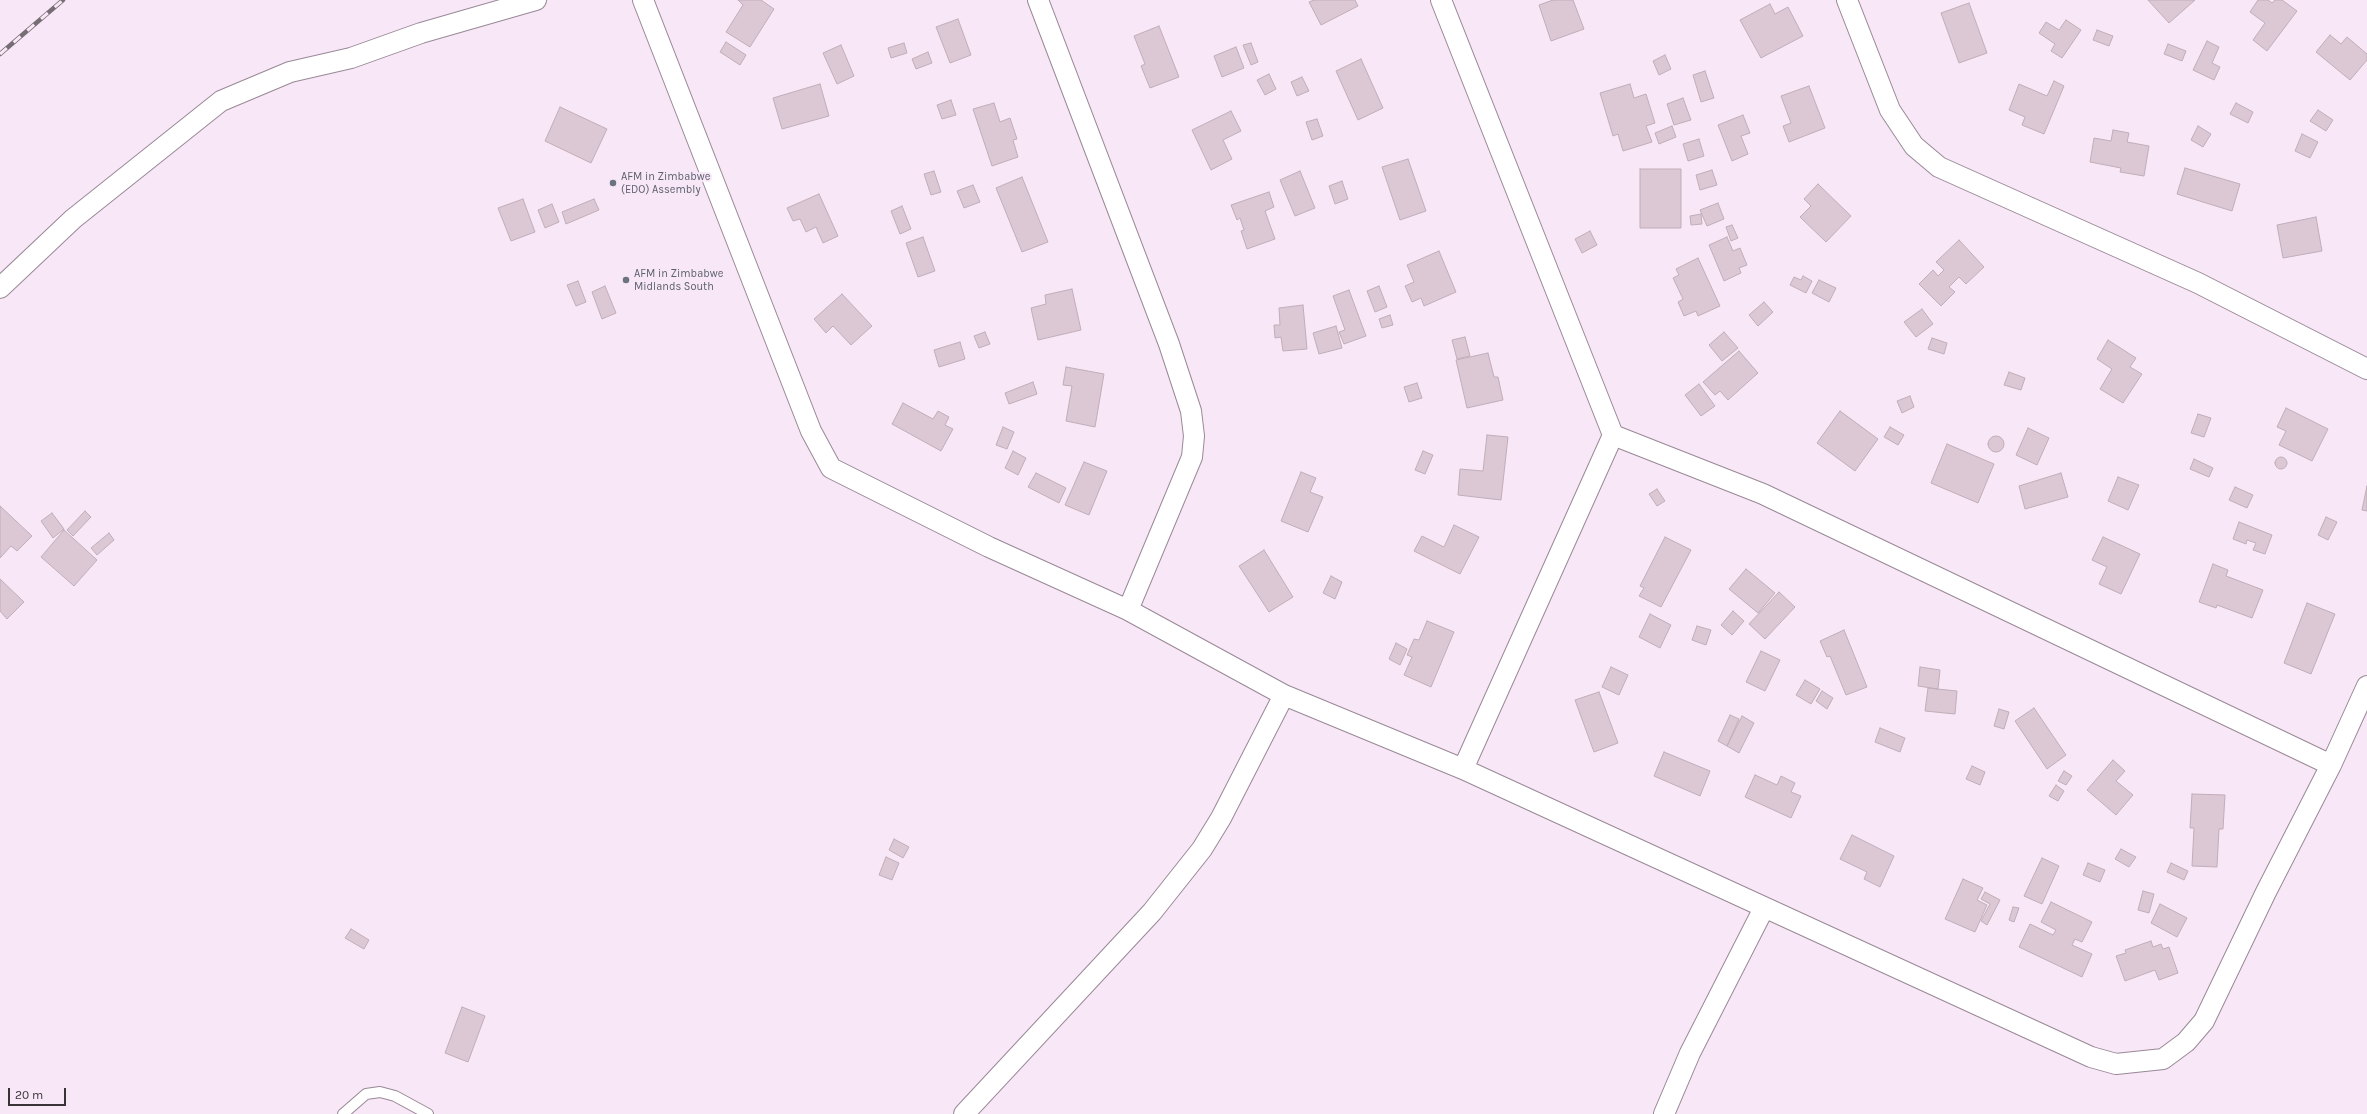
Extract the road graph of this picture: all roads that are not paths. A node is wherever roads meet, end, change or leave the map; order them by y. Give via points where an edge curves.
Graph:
1 (536, 0) edge
2 (643, 0) edge
3 (1038, 0) edge
4 (1441, 0) edge
5 (1847, 0) edge
6 (0, 288) edge
7 (2367, 369) edge
8 (1613, 435) junction
9 (1128, 610) junction
10 (2367, 686) edge
11 (1284, 695) junction
12 (2331, 765) junction
13 (1463, 769) junction
14 (1764, 908) junction
15 (343, 1114) edge
16 (428, 1114) edge
17 (964, 1114) edge
18 (1664, 1114) edge

1 - 6 street via 421,33 351,58 290,72 221,101 73,219
2 - 9 street via 811,431 831,468 989,547
3 - 9 street via 1169,344 1191,411 1194,436 1192,457
4 - 8 street
5 - 7 street via 1890,110 1914,146 1939,167 2198,283
8 - 12 street via 1763,494
8 - 13 street
9 - 11 street
10 - 12 street
11 - 13 street
11 - 17 street via 1221,818 1202,849 1152,912
12 - 14 street via 2204,1021 2186,1042 2163,1059 2116,1064 2091,1057
13 - 14 street
14 - 18 street via 1690,1053
15 - 16 lane via 366,1094 380,1092 395,1096

